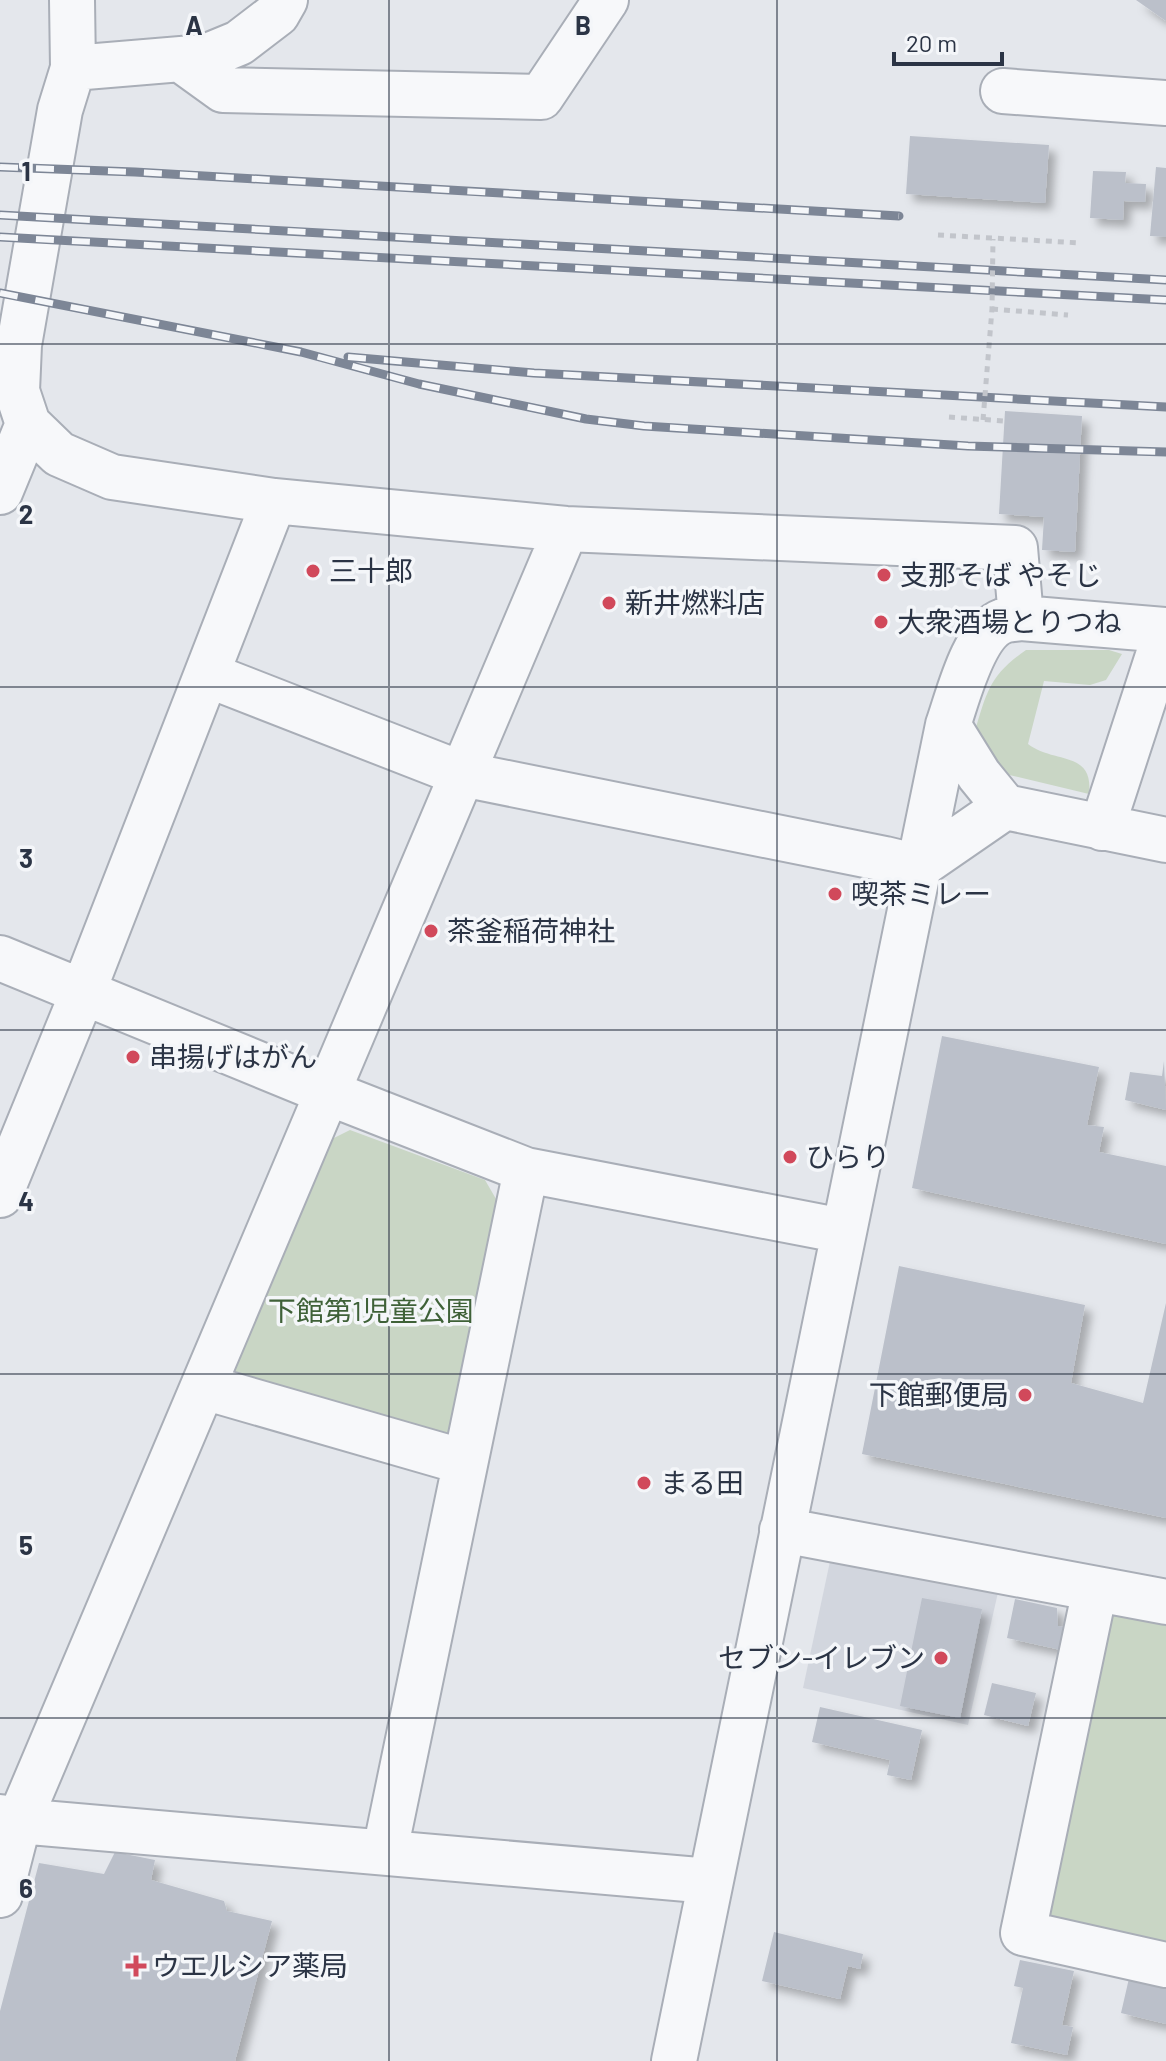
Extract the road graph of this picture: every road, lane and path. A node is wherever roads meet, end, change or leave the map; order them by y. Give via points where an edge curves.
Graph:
1 (72, 0) edge
2 (285, 0) edge
3 (606, 0) edge
4 (180, 59) junction
5 (73, 68) junction
6 (1003, 91) dead end
7 (1166, 103) edge
8 (938, 235) dead end
9 (993, 239) junction
10 (1081, 243) dead end
11 (992, 309) junction
12 (1068, 315) dead end
13 (949, 417) dead end
14 (983, 420) junction
15 (1004, 421) dead end
16 (15, 443) edge
17 (0, 492) edge
18 (274, 501) junction
19 (566, 529) junction
20 (1021, 618) junction
21 (1166, 631) edge
22 (208, 675) junction
23 (948, 725) junction
24 (462, 774) junction
25 (1005, 807) junction
26 (1102, 828) junction
27 (1166, 840) edge
28 (918, 867) junction
29 (0, 958) edge
30 (83, 992) junction
31 (329, 1093) junction
32 (526, 1170) junction
33 (0, 1195) edge
34 (843, 1231) junction
35 (204, 1387) junction
36 (464, 1462) junction
37 (782, 1530) junction
38 (1095, 1589) junction
39 (1165, 1598) edge
40 (10, 1819) edge
41 (385, 1851) junction
42 (710, 1881) junction
43 (0, 1895) edge
44 (1166, 1965) edge
45 (674, 2061) edge

1 - 5 street
2 - 4 street via 277,14 239,43 205,57
3 - 4 street via 541,97 223,90
4 - 5 street
5 - 16 street via 55,139 19,345
6 - 7 street
8 - 9 path
9 - 10 path
9 - 11 path, bridge
11 - 12 path
11 - 14 path, bridge
13 - 14 path
14 - 15 path
16 - 17 street
16 - 18 street via 59,454 112,477
18 - 19 street
18 - 22 street
19 - 20 street via 1015,548
19 - 24 street
20 - 21 street
20 - 23 street via 1000,622 985,636
21 - 26 street
22 - 24 street
22 - 30 street
23 - 25 street
23 - 28 street
24 - 28 street
24 - 31 street
25 - 26 street
25 - 28 street
26 - 27 street
28 - 34 street
29 - 30 street
30 - 31 street
30 - 33 street
31 - 32 street
31 - 35 street
32 - 34 street
32 - 36 street
34 - 37 street
35 - 36 street
35 - 40 street
36 - 41 street
37 - 38 street
37 - 42 street
38 - 39 street
38 - 44 street via 1023,1933
40 - 41 street
40 - 43 street
41 - 42 street
42 - 45 street

